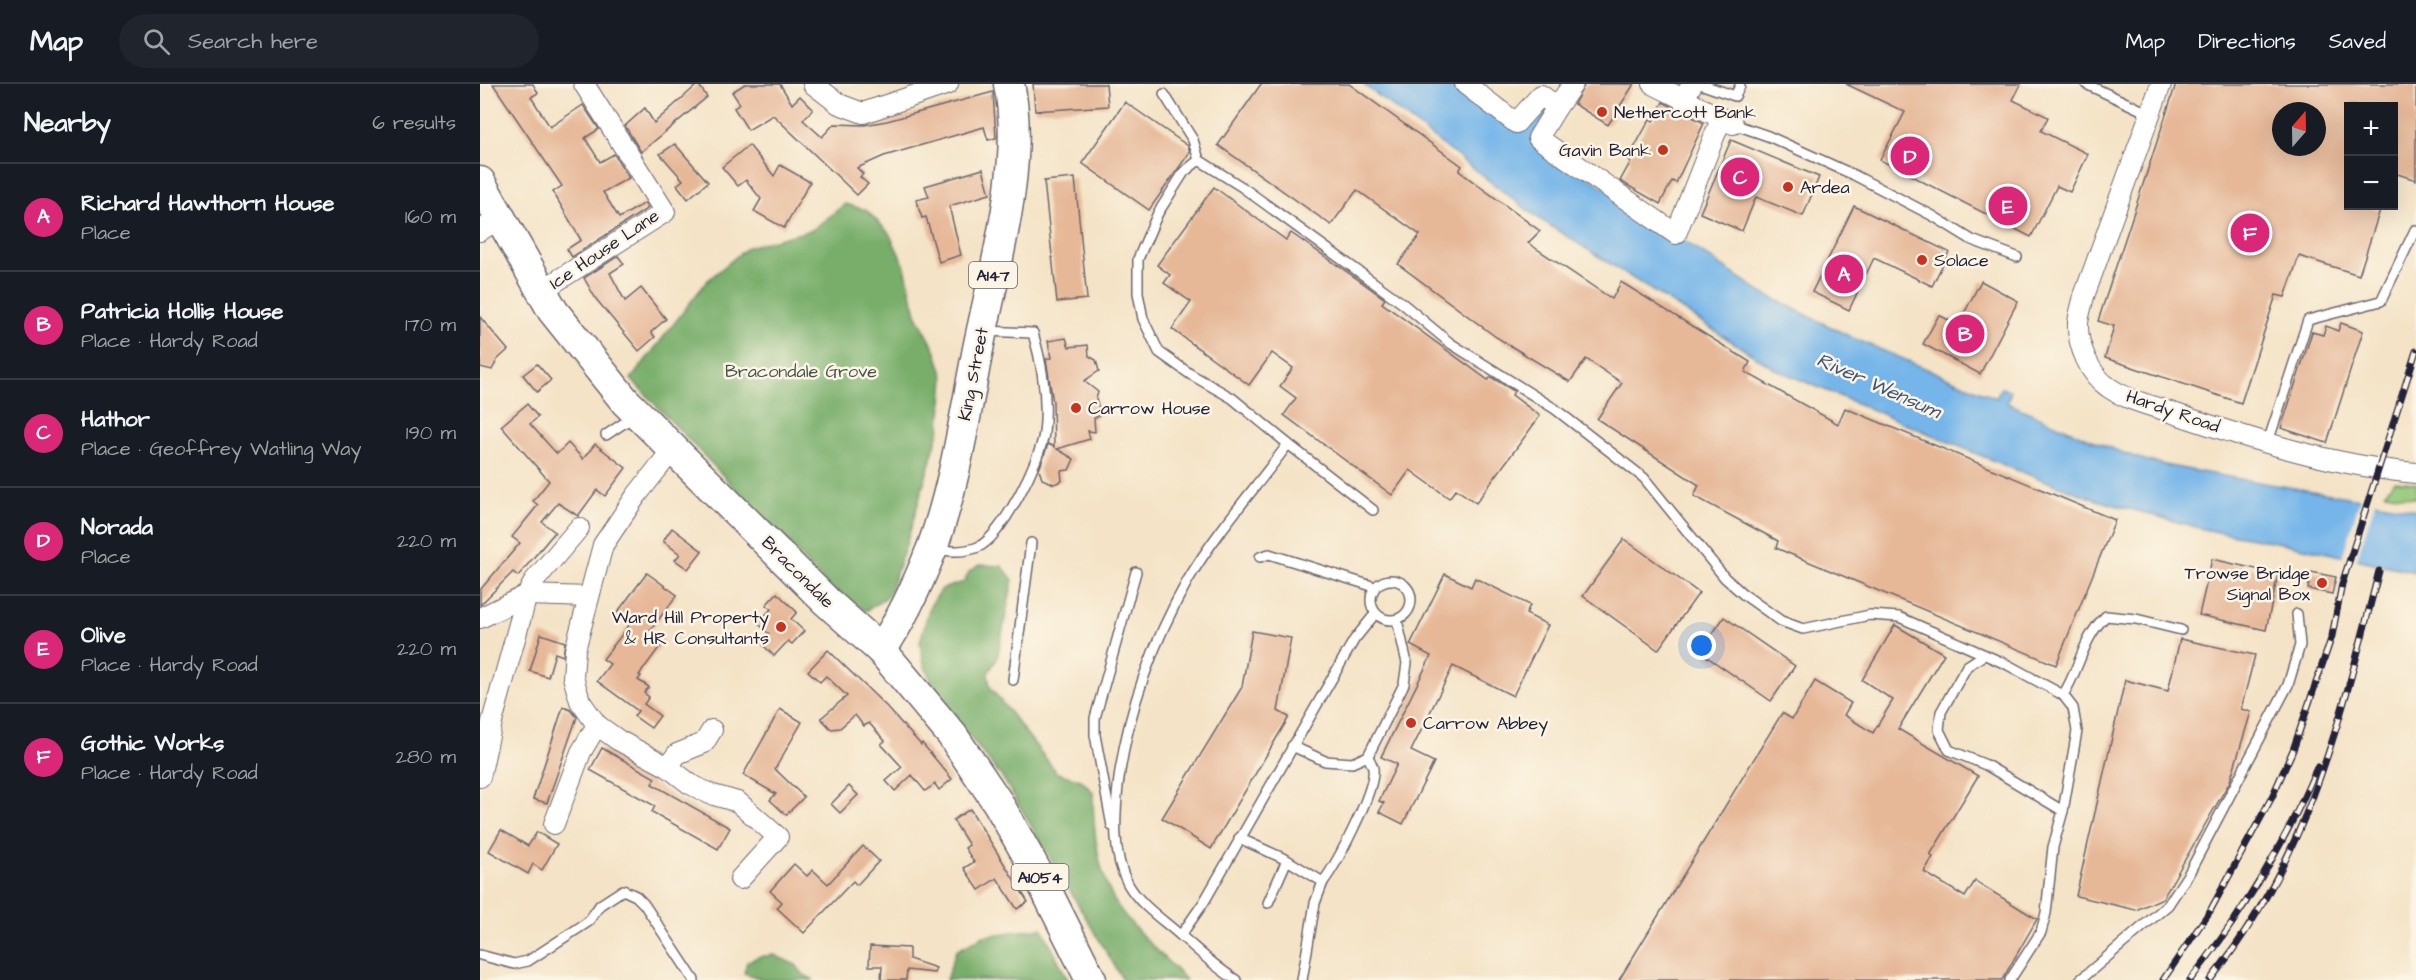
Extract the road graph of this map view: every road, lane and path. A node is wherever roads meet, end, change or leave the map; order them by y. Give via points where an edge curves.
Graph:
1 (584, 84) edge
2 (813, 84) edge
3 (948, 84) edge
4 (1009, 84) edge
5 (1465, 84) edge
6 (1573, 84) edge
7 (1653, 84) edge
8 (1700, 84) edge
9 (2086, 84) edge
10 (2161, 84) edge
11 (1740, 86) dead end
12 (1545, 90) edge
13 (1688, 92) edge
14 (1164, 94) dead end
15 (1557, 107) junction
16 (2150, 114) junction
17 (1727, 122) junction
18 (1198, 160) junction
19 (480, 182) edge
20 (489, 224) edge
21 (2415, 230) edge
22 (2017, 256) dead end
23 (541, 291) junction
24 (975, 328) junction
25 (638, 413) junction
26 (606, 435) dead end
27 (2268, 442) junction
28 (1288, 444) junction
29 (673, 449) junction
30 (2416, 473) edge
31 (1373, 510) dead end
32 (579, 528) dead end
33 (1031, 543) dead end
34 (932, 548) junction
35 (1260, 557) dead end
36 (1136, 572) dead end
37 (1375, 587) junction
38 (527, 595) junction
39 (589, 597) junction
40 (1375, 614) junction
41 (2297, 614) dead end
42 (480, 618) edge
43 (1397, 620) junction
44 (2181, 630) dead end
45 (881, 650) junction
46 (1984, 655) junction
47 (1012, 680) dead end
48 (2062, 694) junction
49 (597, 725) junction
50 (712, 730) dead end
51 (1292, 746) junction
52 (1368, 756) junction
53 (668, 767) junction
54 (480, 777) edge
55 (2063, 811) junction
56 (554, 824) dead end
57 (1239, 838) junction
58 (1117, 852) junction
59 (1287, 860) junction
60 (740, 879) dead end
61 (1323, 882) junction
62 (1268, 903) dead end
63 (1181, 935) junction
64 (480, 955) edge
65 (1213, 966) junction
66 (694, 980) edge
67 (1091, 980) edge
68 (1220, 980) edge
69 (1236, 980) edge
70 (1302, 980) edge
71 (2010, 980) edge
72 (2080, 980) edge

1 - 23 street, Ice House Lane via 665,212
2 - 3 street via 839,104 863,113
4 - 24 main road, King Street / A147 via 1014,138 1009,182
5 - 12 street via 1516,123
6 - 15 street
7 - 13 street
8 - 11 lane via 1734,96
9 - 16 lane
10 - 16 street, Hardy Road
12 - 15 street
13 - 17 street
14 - 18 lane via 1192,140
15 - 17 street via 1538,138 1676,234
16 - 27 street, Hardy Road via 2084,296 2078,324 2082,350 2107,387
17 - 22 lane via 1854,175 1972,240
18 - 28 lane via 1184,172 1158,213 1138,259 1143,319 1159,352 1232,398
18 - 46 lane via 1242,187 1393,296 1450,343 1555,409 1644,478 1725,578 1781,621 1803,629 1870,615 1899,617
19 - 20 main road, Bracondale
20 - 23 main road, Bracondale
21 - 27 lane via 2381,301 2308,320
23 - 25 main road, Bracondale via 578,345
24 - 34 main road, King Street / A147 via 955,464
24 - 34 lane via 1033,333 1045,402 1044,435 1025,485 999,527 979,547 948,552
25 - 26 lane
25 - 29 main road, Bracondale
27 - 30 street, Hardy Road via 2351,463
28 - 31 lane
28 - 58 lane via 1189,579 1152,649 1132,711 1121,764
29 - 39 street via 603,545
29 - 45 main road, Bracondale
32 - 38 street
33 - 47 lane
34 - 45 main road, King Street / A147 via 899,622
35 - 37 lane via 1269,554
36 - 58 lane via 1095,718
37 - 40 lane via 1371,606
37 - 43 lane via 1383,581 1398,581 1410,593 1409,610
38 - 39 street
38 - 42 street
38 - 54 street
39 - 49 street via 574,650 573,677 580,701
40 - 43 lane via 1385,620
40 - 51 lane via 1354,640
41 - 72 lane via 2300,645 2288,685 2189,873 2153,921
43 - 52 lane via 1407,663 1404,684
44 - 48 lane via 2106,616 2086,640 2070,684
45 - 67 main road, Bracondale / A1054 via 952,735 982,778 1038,874
46 - 48 lane
46 - 55 lane via 1967,666 1941,712 1939,729 1949,750 1986,765
48 - 55 lane via 2073,708 2077,731
49 - 53 street
49 - 56 street via 581,752
50 - 53 street via 704,743 677,754
51 - 52 lane via 1325,761 1352,763
51 - 57 lane
52 - 61 lane via 1374,770 1368,794
53 - 60 street via 690,784 738,802 778,837
55 - 71 lane via 2053,847 2041,932
57 - 59 lane
57 - 63 lane
58 - 63 lane via 1128,884 1145,906
59 - 61 lane
59 - 62 lane
61 - 70 lane via 1315,903
63 - 65 lane
64 - 66 lane via 513,964 528,961 588,922 606,900 623,890 644,904
65 - 68 lane
65 - 69 lane

